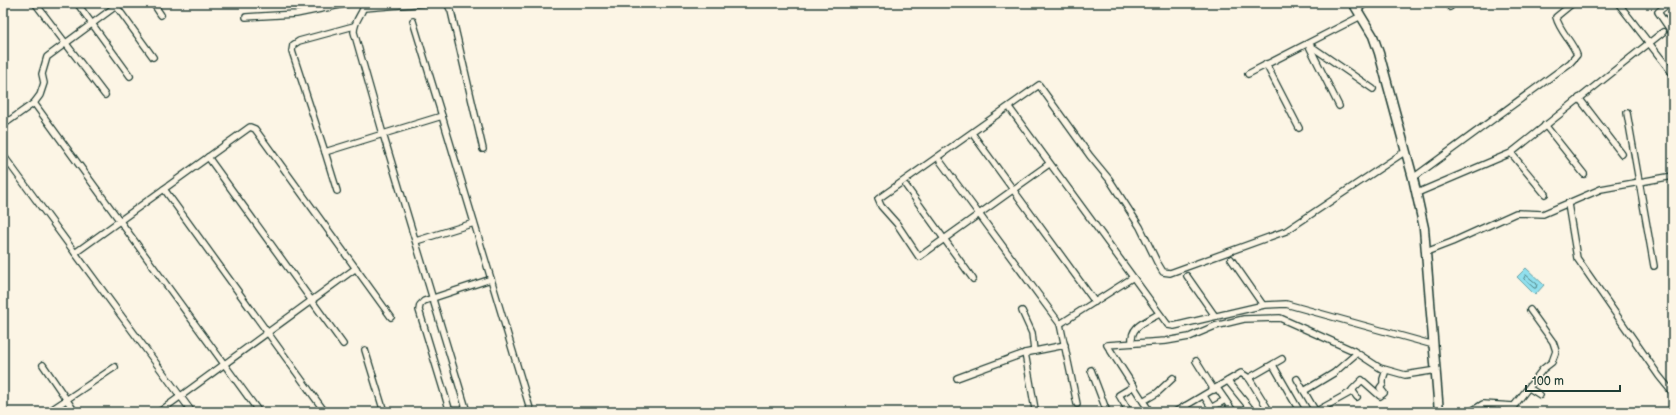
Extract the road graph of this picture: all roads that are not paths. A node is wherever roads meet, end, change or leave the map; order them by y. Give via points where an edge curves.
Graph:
1 (35, 3) edge
2 (77, 3) edge
3 (154, 3) edge
4 (350, 3) edge
5 (426, 3) edge
6 (447, 3) edge
7 (1366, 3) edge
8 (1573, 3) edge
9 (1618, 3) edge
10 (1669, 3) edge
11 (116, 4) edge
12 (364, 6) edge
13 (1357, 10) edge
14 (161, 15) dead end
15 (246, 17) dead end
16 (413, 21) dead end
17 (92, 23) junction
18 (354, 26) junction
19 (1663, 32) dead end
20 (1673, 34) edge
21 (66, 43) junction
22 (1649, 43) junction
23 (1308, 44) junction
24 (153, 57) dead end
25 (1266, 64) junction
26 (1248, 74) dead end
27 (1673, 74) edge
28 (130, 76) dead end
29 (1373, 89) dead end
30 (105, 95) dead end
31 (1579, 98) junction
32 (34, 103) junction
33 (1339, 106) dead end
34 (1011, 110) dead end
35 (1627, 113) dead end
36 (442, 116) junction
37 (3, 125) edge
38 (1545, 125) junction
39 (1299, 128) dead end
40 (384, 134) junction
41 (974, 136) dead end
42 (483, 149) dead end
43 (1406, 151) junction
44 (325, 152) junction
45 (1511, 153) junction
46 (1622, 154) dead end
47 (3, 155) edge
48 (208, 157) junction
49 (940, 161) dead end
50 (1049, 164) junction
51 (1584, 174) dead end
52 (1673, 176) edge
53 (1413, 178) junction
54 (1639, 182) junction
55 (906, 186) dead end
56 (164, 189) junction
57 (1013, 190) junction
58 (337, 191) dead end
59 (1417, 194) junction
60 (1545, 194) dead end
61 (1568, 204) junction
62 (979, 214) junction
63 (120, 220) junction
64 (474, 223) junction
65 (944, 239) junction
66 (416, 241) junction
67 (1426, 252) junction
68 (75, 253) junction
69 (1231, 259) dead end
70 (1654, 266) dead end
71 (356, 268) junction
72 (1187, 276) dead end
73 (1132, 278) junction
74 (491, 279) junction
75 (973, 279) dead end
76 (433, 298) junction
77 (312, 300) junction
78 (1095, 302) junction
79 (1263, 305) junction
80 (1530, 310) dead end
81 (1022, 311) dead end
82 (1159, 314) junction
83 (1215, 316) junction
84 (391, 317) dead end
85 (1060, 324) junction
86 (268, 333) junction
87 (1132, 343) junction
88 (343, 344) dead end
89 (1434, 345) junction
90 (1065, 346) junction
91 (365, 350) dead end
92 (1034, 351) junction
93 (1025, 353) junction
94 (1357, 353) junction
95 (1282, 359) dead end
96 (1196, 361) dead end
97 (43, 365) dead end
98 (224, 365) junction
99 (1273, 365) junction
100 (115, 367) dead end
101 (1091, 370) dead end
102 (1386, 370) junction
103 (1437, 370) junction
104 (957, 378) dead end
105 (1173, 378) dead end
106 (1249, 378) junction
107 (1297, 379) dead end
108 (1228, 381) junction
109 (1134, 386) junction
110 (1529, 388) junction
111 (1216, 389) junction
112 (1304, 390) junction
113 (1353, 391) junction
114 (1673, 392) edge
115 (1540, 395) dead end
116 (1204, 396) junction
117 (180, 397) junction
118 (1357, 397) dead end
119 (67, 400) junction
120 (1225, 400) junction
121 (1143, 401) junction
122 (1078, 404) dead end
123 (1185, 406) junction
124 (1035, 408) dead end
125 (1213, 410) edge
126 (1233, 411) dead end
127 (48, 412) edge
128 (75, 412) edge
129 (160, 412) edge
130 (192, 412) edge
131 (259, 412) edge
132 (325, 412) edge
133 (384, 412) edge
134 (450, 412) edge
135 (467, 412) edge
136 (532, 412) edge
137 (1107, 412) edge
138 (1129, 412) edge
139 (1150, 412) edge
140 (1175, 412) edge
141 (1189, 412) edge
142 (1253, 412) edge
143 (1270, 412) edge
144 (1300, 412) edge
145 (1315, 412) edge
146 (1439, 412) edge
147 (1470, 412) edge

1 - 21 street
2 - 17 street
3 - 14 street
4 - 15 street via 296,14
5 - 12 street
6 - 42 street
7 - 13 street
8 - 53 street via 1556,17 1558,26 1574,44 1578,55
9 - 22 street
10 - 20 street via 1658,12
11 - 17 street
11 - 24 street
12 - 18 street
13 - 23 street
13 - 43 main road via 1380,52
16 - 36 street
17 - 21 street
17 - 28 street
18 - 40 street
18 - 44 street via 299,41 293,45 292,51
19 - 22 street
21 - 30 street
21 - 32 street via 47,57 42,74 44,83
22 - 27 street
22 - 31 street
23 - 25 street
23 - 29 street
23 - 33 street
25 - 26 street
25 - 39 street
31 - 38 street
31 - 46 street
32 - 37 street
32 - 63 street
34 - 50 street
35 - 54 street
36 - 40 street
36 - 64 street
38 - 45 street
38 - 51 street
40 - 44 street
40 - 66 street
41 - 57 street
43 - 53 main road
43 - 65 street via 1286,231 1170,273 1163,272 1140,227 1109,179 1039,85 878,199 919,257
44 - 58 street
45 - 59 street
45 - 60 street
47 - 68 street
48 - 56 street
48 - 71 street via 247,128 255,129
48 - 77 street
49 - 62 street
50 - 57 street
50 - 73 street
52 - 54 street
53 - 59 main road
54 - 61 street via 1601,189
54 - 70 street
55 - 65 street
56 - 63 street
56 - 86 street
57 - 62 street
57 - 78 street
59 - 67 main road
61 - 67 street via 1543,214 1516,214
61 - 114 street via 1577,258 1659,376
62 - 65 street
62 - 85 street
63 - 68 street
63 - 98 street
64 - 66 street
64 - 74 street
65 - 75 street
66 - 76 street
67 - 89 main road
68 - 117 street
69 - 79 street
71 - 77 street
71 - 84 street
72 - 83 street
73 - 78 street
73 - 82 street
74 - 76 street
74 - 136 street
76 - 134 street via 421,303 419,310
76 - 135 street
77 - 86 street
77 - 88 street
78 - 85 street
79 - 83 street
79 - 89 street via 1286,304
80 - 110 street via 1553,342 1556,351 1552,362 1543,369
81 - 92 street via 1032,333
82 - 83 street via 1168,325 1174,326
82 - 87 street via 1135,327 1131,335
85 - 90 street
86 - 98 street
86 - 132 street
87 - 94 street via 1189,337 1215,326 1244,319 1280,318
87 - 109 street via 1107,345
89 - 103 main road
90 - 92 street
90 - 122 street
91 - 133 street
92 - 93 street
93 - 104 street
93 - 124 street
94 - 102 street
94 - 112 street via 1334,373
95 - 99 street
96 - 111 street
97 - 119 street
98 - 117 street
98 - 131 street
99 - 106 street
99 - 144 street
100 - 119 street
101 - 137 street
102 - 103 street via 1405,375
102 - 113 street via 1380,388 1384,393 1380,396 1362,380
103 - 146 main road
105 - 121 street via 1157,393
106 - 108 street via 1241,374
106 - 143 street
107 - 112 street
108 - 111 street
108 - 142 street
109 - 121 street
109 - 138 street via 1119,395
110 - 115 street
110 - 147 street via 1514,406 1483,404
111 - 116 street
111 - 120 street
112 - 145 street
113 - 118 street
113 - 145 street
116 - 123 street
116 - 125 street
117 - 129 street
117 - 130 street
119 - 127 street
119 - 128 street
120 - 125 street
120 - 126 street
121 - 139 street
123 - 140 street
123 - 141 street

